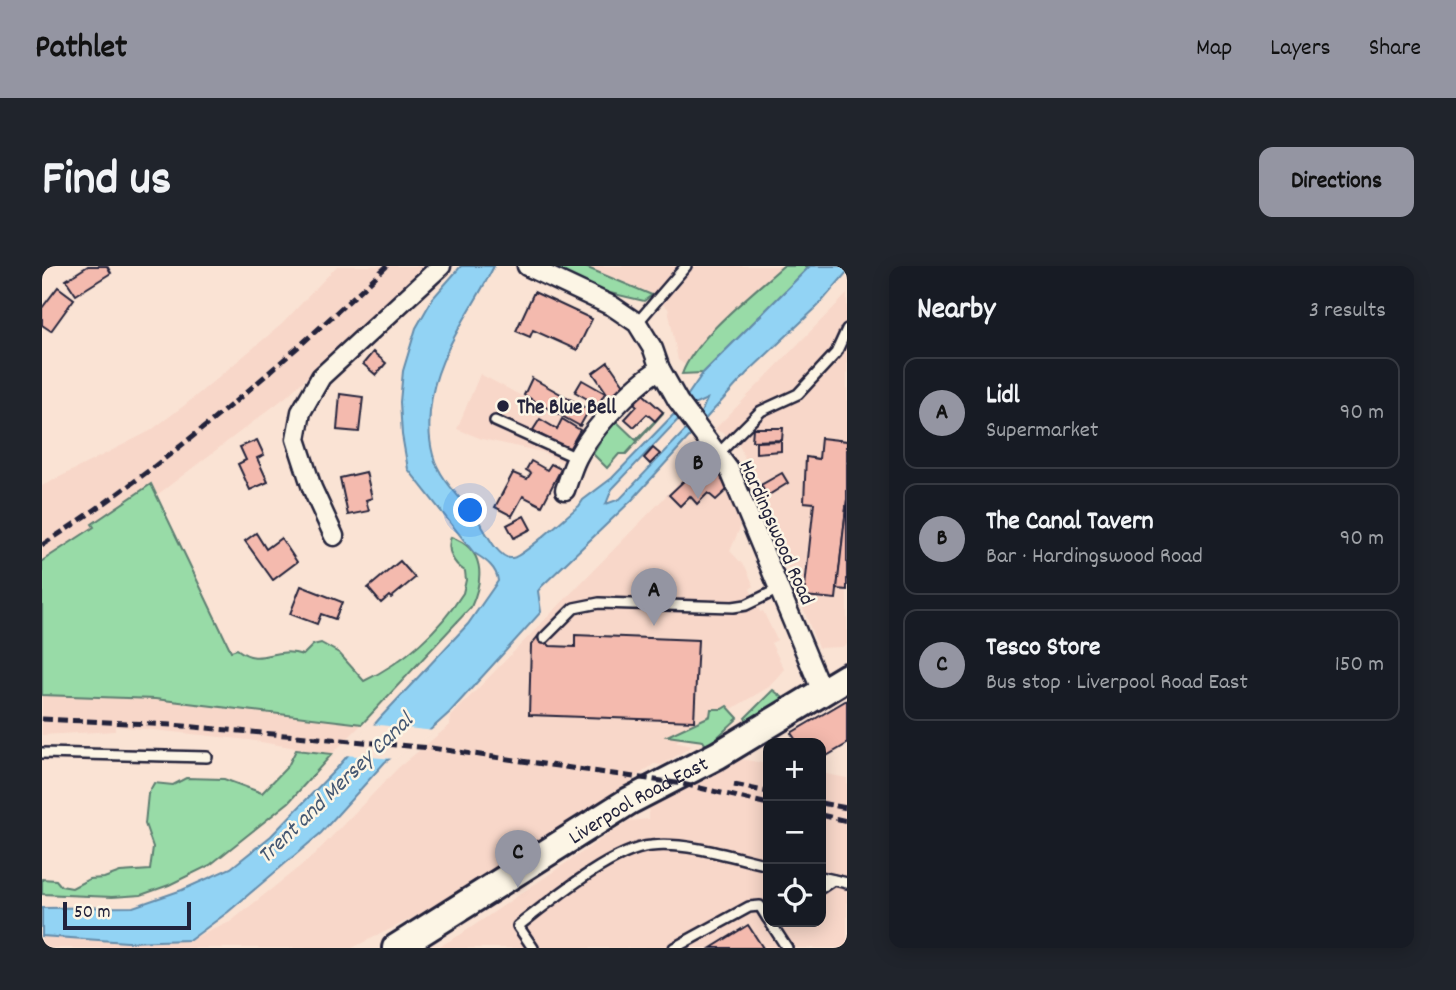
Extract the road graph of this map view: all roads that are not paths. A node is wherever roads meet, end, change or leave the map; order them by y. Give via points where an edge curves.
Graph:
1 (441, 266) edge
2 (527, 266) edge
3 (686, 266) edge
4 (637, 323) junction
5 (847, 329) edge
6 (660, 369) junction
7 (495, 421) dead end
8 (718, 454) junction
9 (577, 458) junction
10 (565, 490) dead end
11 (334, 536) dead end
12 (779, 589) junction
13 (544, 638) dead end
14 (847, 677) edge
15 (822, 692) junction
16 (42, 753) edge
17 (207, 757) dead end
18 (763, 863) edge
19 (826, 878) edge
20 (833, 880) junction
21 (847, 883) edge
22 (826, 885) edge
23 (763, 905) edge
24 (774, 927) edge
25 (398, 948) edge
26 (533, 948) edge
27 (674, 948) edge
28 (787, 948) edge

1 - 11 street via 321,377 301,412 296,439
2 - 4 street, Hardingswood Road
3 - 4 lane
4 - 6 street, Hardingswood Road
5 - 8 lane via 836,353 798,394 761,411
6 - 8 street, Hardingswood Road
6 - 9 street via 631,390
7 - 9 lane
8 - 12 street, Hardingswood Road via 730,471
9 - 10 street
12 - 13 lane via 733,607 599,603 574,608
12 - 15 street, Hardingswood Road
14 - 15 main road, Liverpool Road East
15 - 25 main road, Liverpool Road East via 718,755 629,800
16 - 17 lane
18 - 26 lane via 668,845 641,848 590,874 518,926
19 - 20 lane
20 - 21 lane
20 - 22 lane
23 - 27 lane via 749,907
24 - 28 lane

